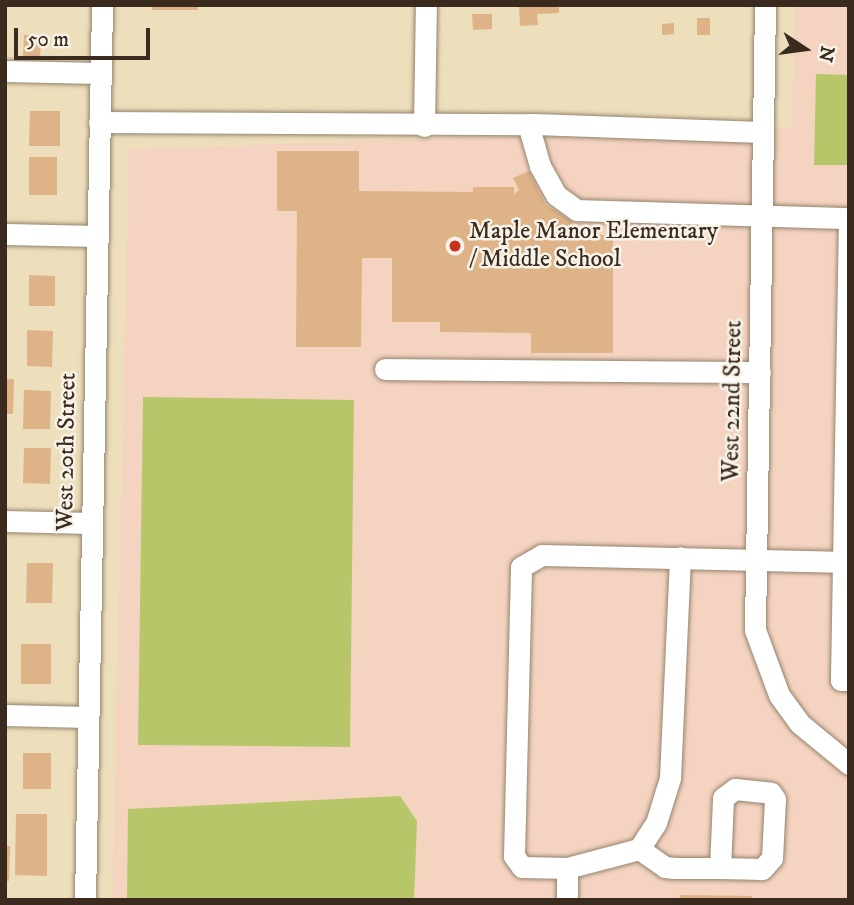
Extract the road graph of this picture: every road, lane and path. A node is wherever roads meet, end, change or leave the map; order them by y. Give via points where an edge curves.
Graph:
1 (102, 5) edge
2 (426, 5) edge
3 (765, 5) edge
4 (5, 71) edge
5 (100, 73) junction
6 (99, 122) junction
7 (528, 124) junction
8 (424, 126) junction
9 (762, 132) junction
10 (762, 212) junction
11 (849, 218) edge
12 (5, 234) edge
13 (97, 236) junction
14 (848, 310) edge
15 (848, 362) edge
16 (385, 369) dead end
17 (760, 372) junction
18 (5, 521) edge
19 (92, 523) junction
20 (680, 557) junction
21 (756, 561) junction
22 (846, 562) edge
23 (846, 613) edge
24 (849, 680) edge
25 (5, 715) edge
26 (88, 717) junction
27 (849, 764) edge
28 (639, 849) junction
29 (567, 868) junction
30 (720, 868) dead end
31 (85, 900) edge
32 (568, 900) edge

1 - 5 street, West 20th Street
2 - 8 street
3 - 9 street, West 22nd Street
4 - 5 street
5 - 6 street, West 20th Street
6 - 8 street
6 - 13 street, West 20th Street
7 - 8 street
7 - 9 street
7 - 10 street via 540,166 556,195 577,210
9 - 10 street, West 22nd Street
10 - 11 street
10 - 17 street, West 22nd Street
11 - 14 street
12 - 13 street
13 - 19 street, West 20th Street
14 - 15 street
15 - 22 street
16 - 17 street
17 - 21 street, West 22nd Street
18 - 19 street
19 - 26 street, West 20th Street
20 - 21 street
20 - 28 street via 670,778 656,823
20 - 29 street via 542,555 521,567 514,856 522,867
21 - 22 street
21 - 27 street, West 22nd Street via 755,630 779,695 799,723
22 - 23 street
23 - 24 street via 841,680
25 - 26 street
26 - 31 street, West 20th Street
28 - 29 street
28 - 30 street via 665,867
29 - 32 street

